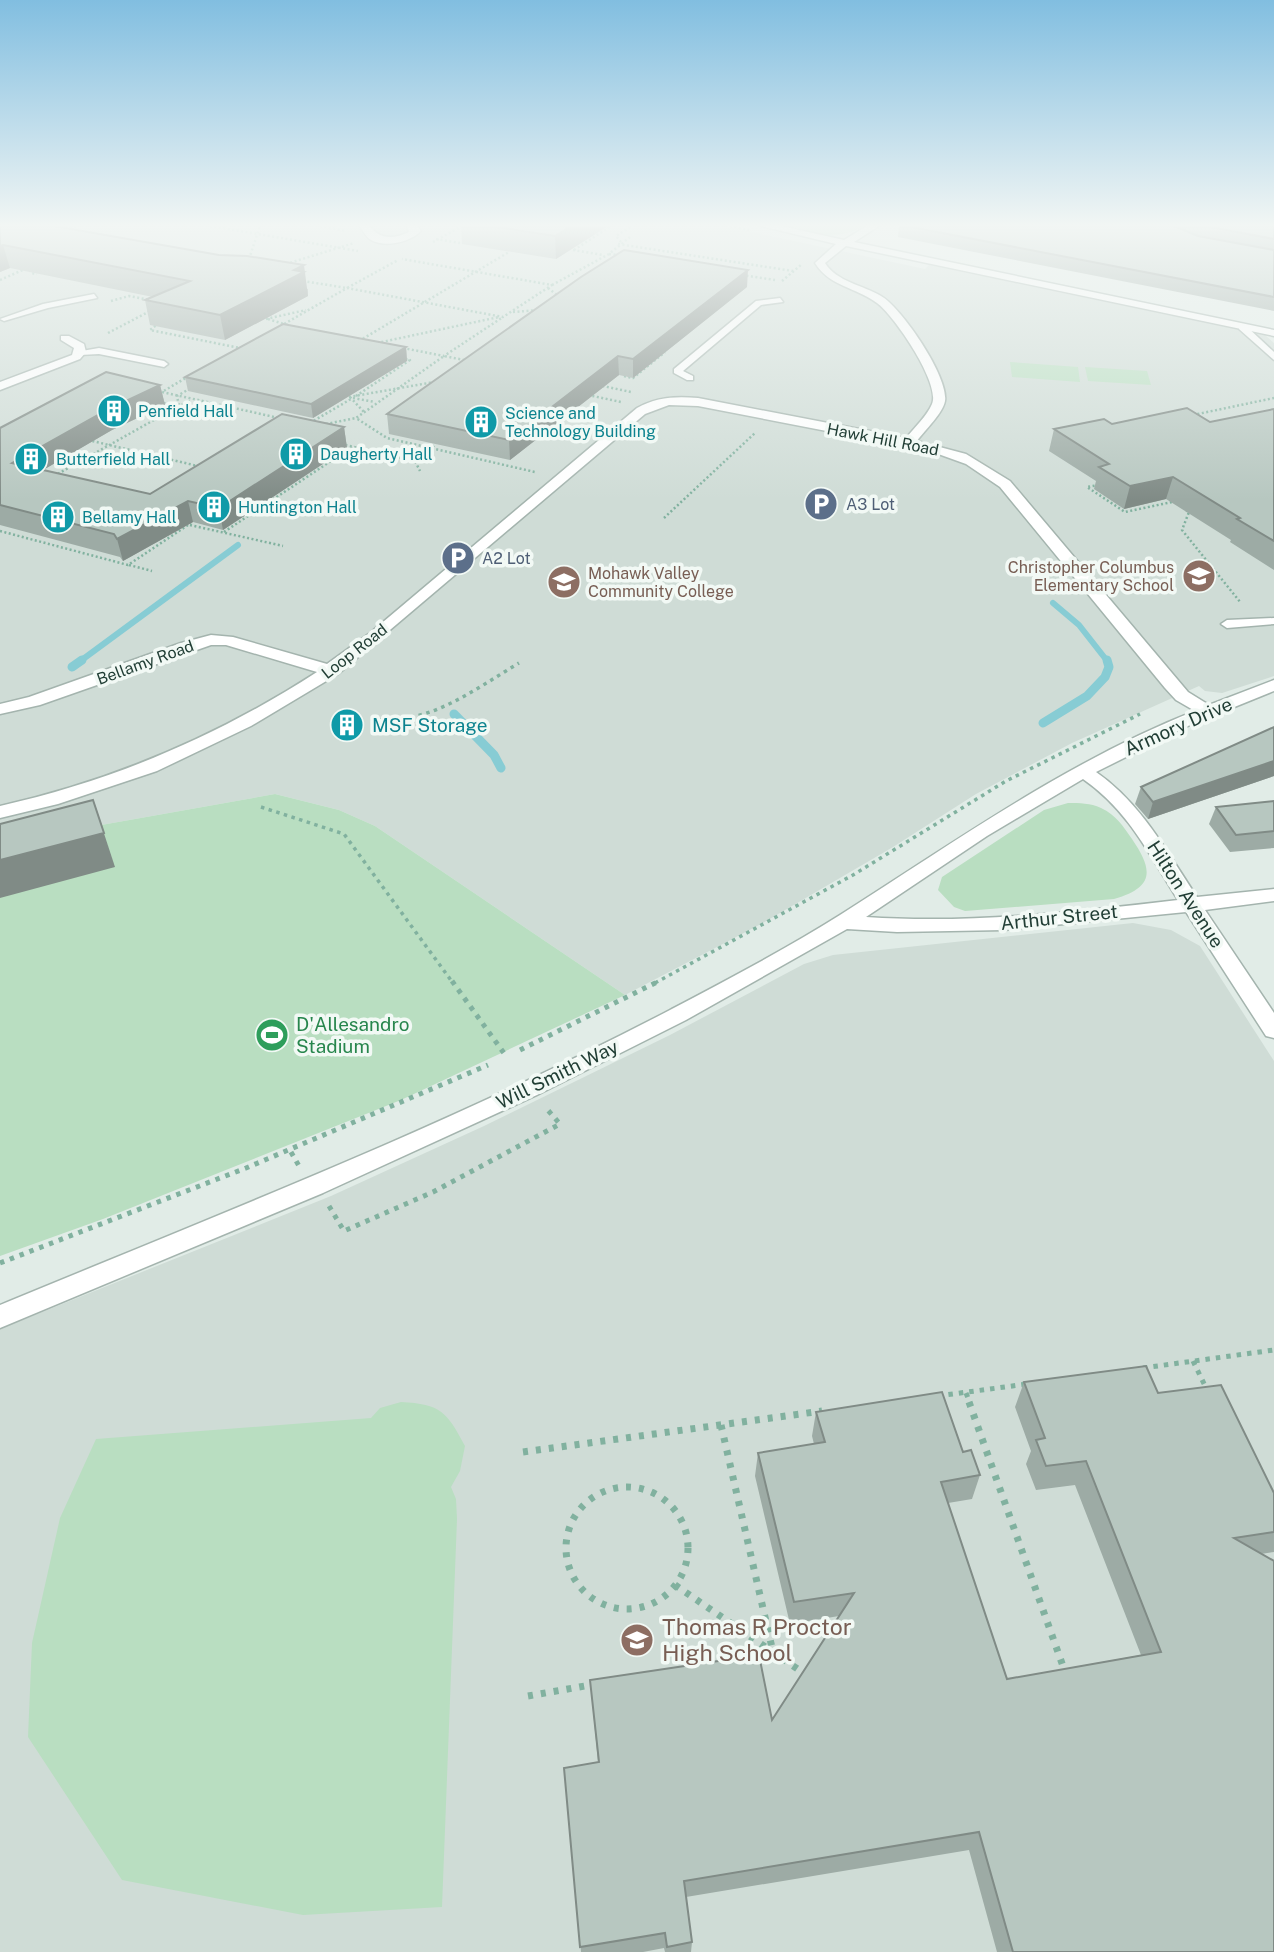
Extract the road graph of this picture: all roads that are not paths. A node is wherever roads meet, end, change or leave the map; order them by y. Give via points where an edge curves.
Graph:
1 (10, 317) edge
2 (742, 317) edge
3 (896, 317) edge
4 (1195, 317) edge
5 (4, 319) dead end
6 (1242, 327) junction
7 (1274, 333) edge
8 (65, 338) dead end
9 (80, 352) junction
10 (1274, 357) edge
11 (164, 364) dead end
12 (690, 378) dead end
13 (0, 386) edge
14 (658, 403) joint
15 (909, 443) junction
16 (1274, 621) edge
17 (1227, 624) dead end
18 (332, 671) junction
19 (1274, 685) edge
20 (0, 709) edge
21 (1208, 711) junction
22 (1083, 771) junction
23 (0, 812) edge
24 (1274, 895) edge
25 (1193, 904) junction
26 (844, 922) junction
27 (1274, 1030) edge
28 (0, 1317) edge

1 - 5 lane
2 - 12 lane via 677,371
3 - 15 street via 940,391 939,403
4 - 6 street
6 - 7 street
6 - 10 lane
8 - 9 street via 80,346
9 - 11 lane via 99,351
9 - 13 street
14 - 15 street, Hawk Hill Road via 698,402
14 - 18 street, Loop Road via 632,418
15 - 21 street, Hawk Hill Road via 970,460 1005,484 1171,684
16 - 17 lane
18 - 20 street, Bellamy Road via 228,640 211,640
18 - 23 street, Loop Road via 207,744 121,778
19 - 21 street, Armory Drive
21 - 22 street, Armory Drive
22 - 25 street, Hilton Avenue via 1122,800
22 - 26 street, Will Smith Way
24 - 25 street, Arthur Street
25 - 26 street, Arthur Street via 986,925
25 - 27 street, Hilton Avenue
26 - 28 street, Will Smith Way via 678,1015 529,1089

